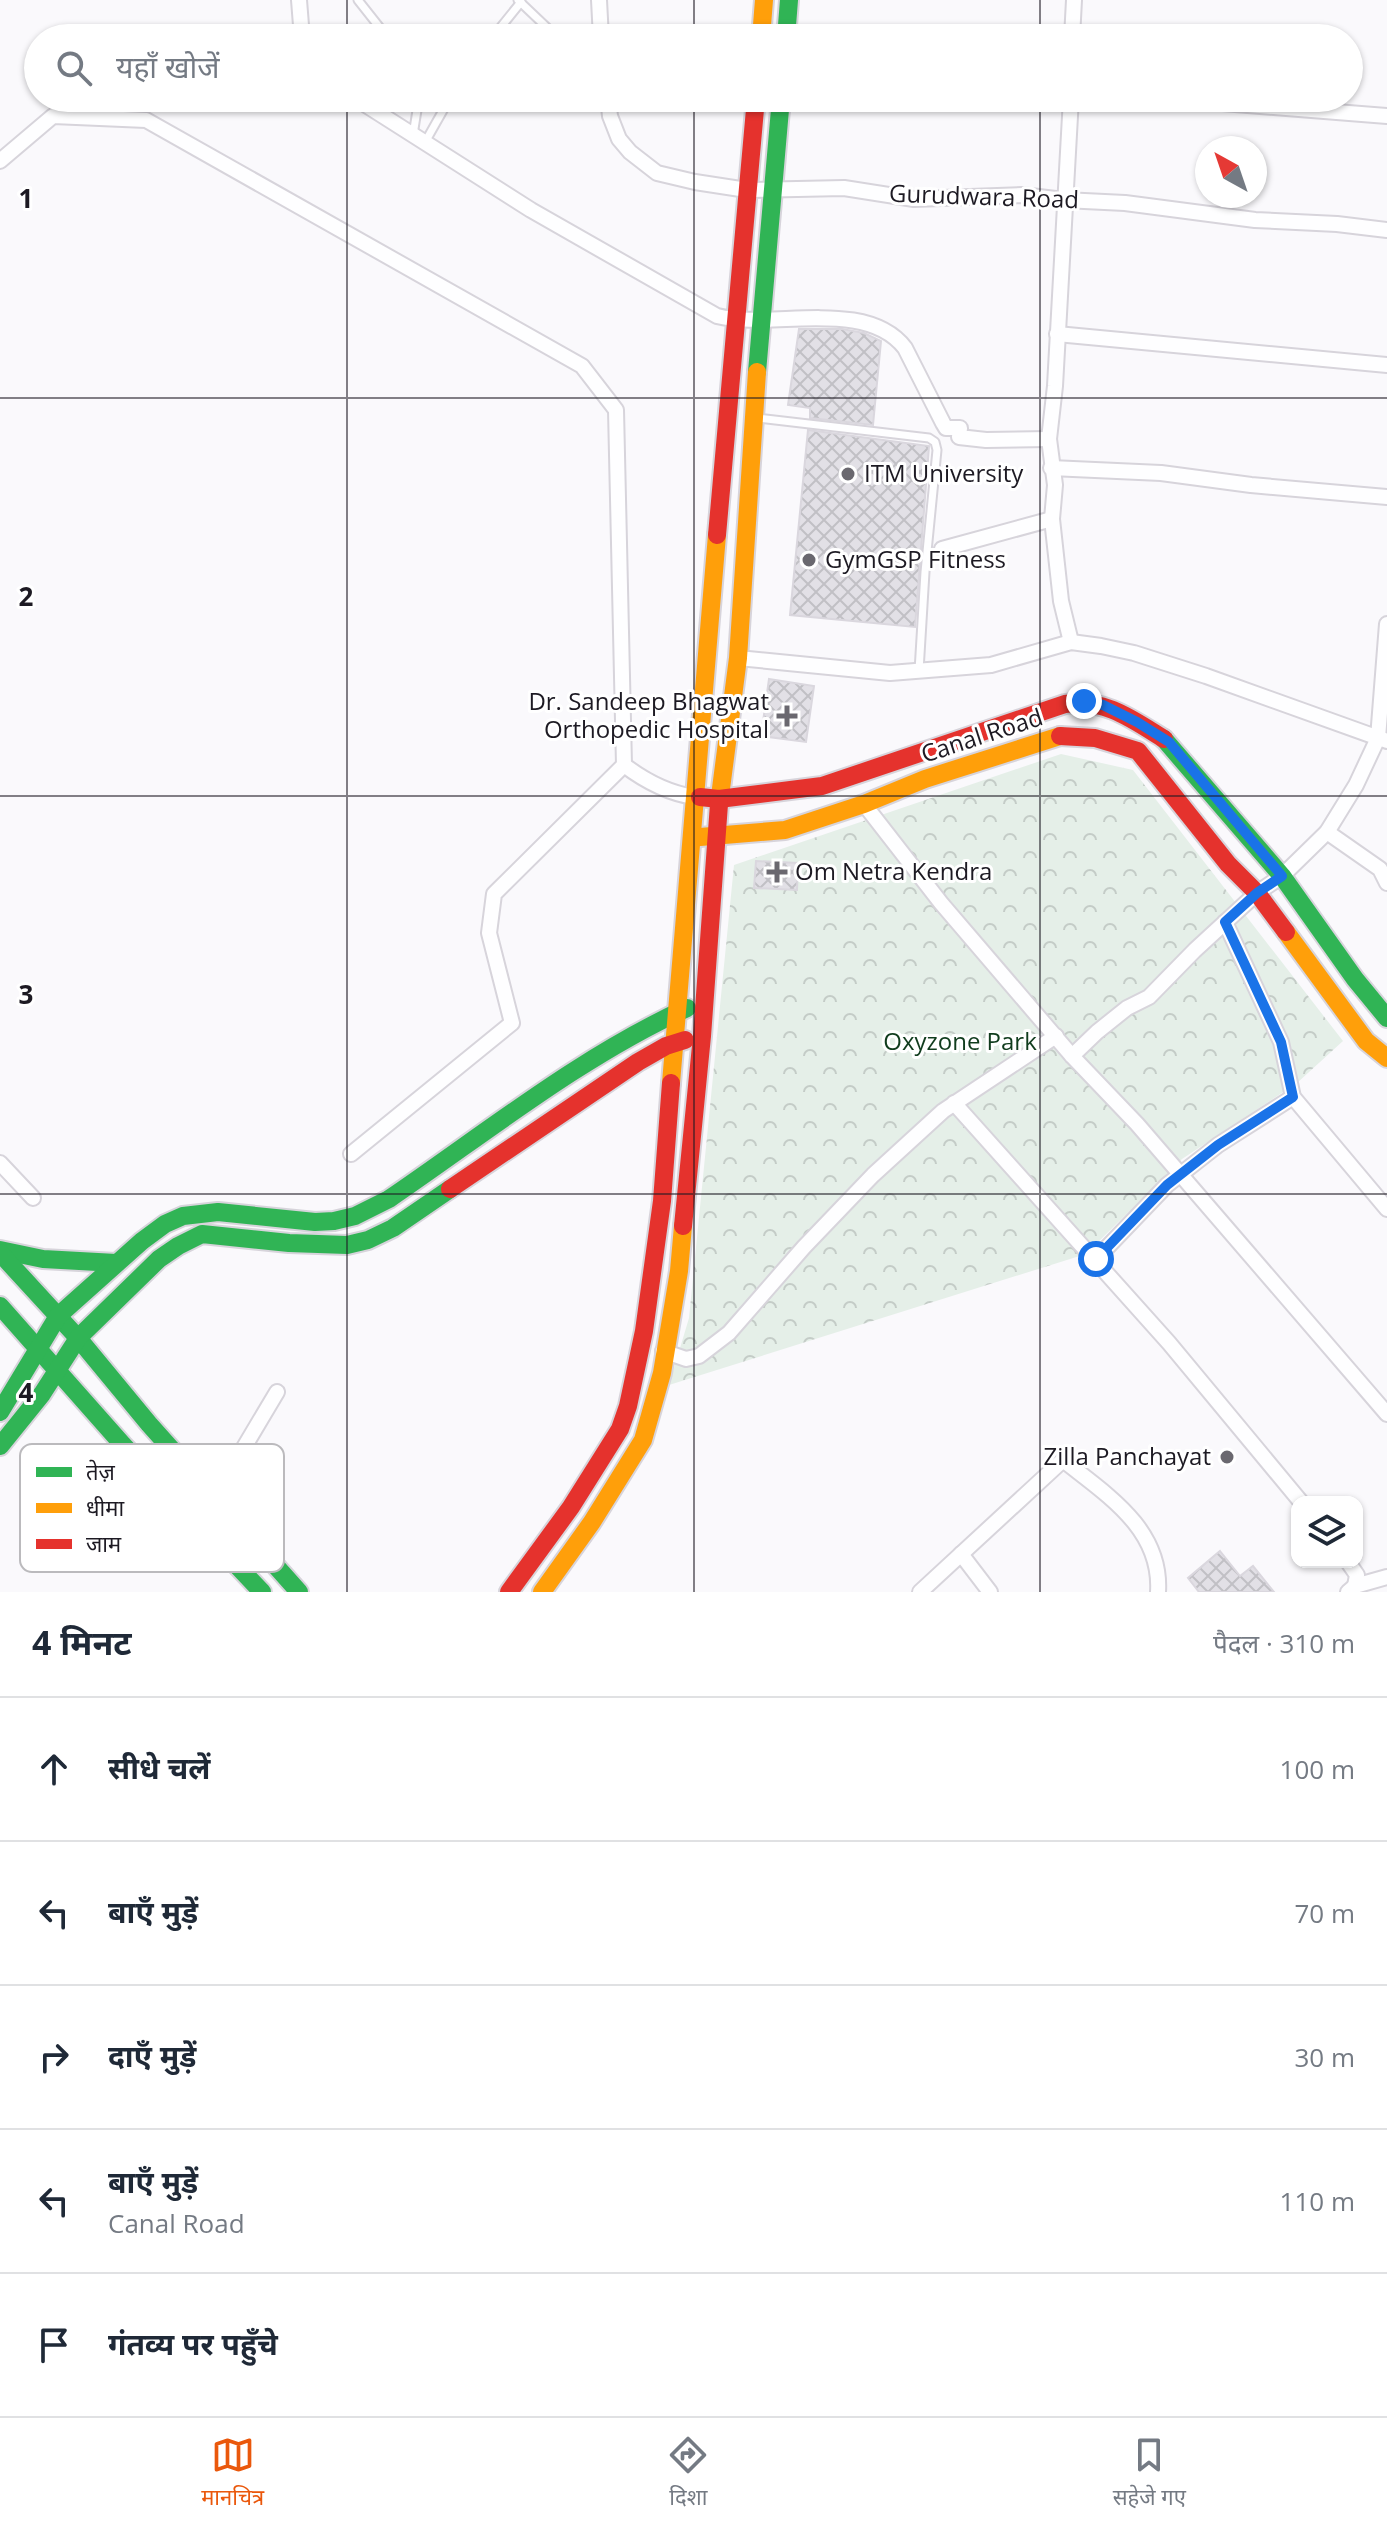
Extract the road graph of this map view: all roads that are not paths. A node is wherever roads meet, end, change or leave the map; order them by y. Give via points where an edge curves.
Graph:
1 (299, 0) edge
2 (358, 0) edge
3 (599, 0) edge
4 (764, 0) edge
5 (789, 0) edge
6 (1074, 0) edge
7 (520, 1) edge
8 (301, 24) edge
9 (377, 24) edge
10 (503, 24) edge
11 (544, 24) edge
12 (600, 24) edge
13 (762, 24) edge
14 (787, 24) edge
15 (1073, 24) edge
16 (376, 112) edge
17 (419, 112) edge
18 (440, 112) edge
19 (610, 112) edge
20 (755, 112) edge
21 (780, 112) edge
22 (1070, 112) edge
23 (1337, 112) edge
24 (1387, 116) edge
25 (419, 140) junction
26 (0, 161) edge
27 (747, 190) junction
28 (772, 190) junction
29 (1064, 200) junction
30 (1387, 230) edge
31 (760, 319) junction
32 (737, 321) junction
33 (1057, 334) junction
34 (1387, 365) edge
35 (753, 418) junction
36 (1049, 439) junction
37 (1051, 468) junction
38 (1387, 497) edge
39 (1052, 519) junction
40 (942, 549) dead end
41 (1387, 624) edge
42 (1071, 642) junction
43 (738, 658) junction
44 (919, 671) junction
45 (1382, 739) edge
46 (624, 765) junction
47 (694, 797) junction
48 (719, 799) junction
49 (864, 804) junction
50 (1327, 832) junction
51 (691, 837) junction
52 (715, 837) junction
53 (1383, 869) edge
54 (1282, 876) junction
55 (1387, 883) edge
56 (1257, 893) junction
57 (1225, 922) junction
58 (705, 1003) junction
59 (677, 1010) junction
60 (1387, 1018) edge
61 (702, 1036) junction
62 (1056, 1036) junction
63 (676, 1042) junction
64 (1072, 1056) junction
65 (1387, 1058) edge
66 (1293, 1097) junction
67 (954, 1103) junction
68 (351, 1154) dead end
69 (0, 1163) edge
70 (1180, 1174) junction
71 (33, 1198) dead end
72 (1387, 1209) edge
73 (0, 1252) edge
74 (1096, 1259) junction
75 (116, 1263) junction
76 (0, 1306) edge
77 (58, 1316) junction
78 (78, 1338) junction
79 (38, 1348) junction
80 (640, 1351) junction
81 (666, 1351) junction
82 (57, 1370) junction
83 (277, 1392) dead end
84 (0, 1412) edge
85 (1387, 1414) edge
86 (125, 1444) edge
87 (168, 1444) edge
88 (246, 1444) edge
89 (0, 1446) edge
90 (1296, 1496) edge
91 (961, 1554) junction
92 (1352, 1568) edge
93 (244, 1572) edge
94 (281, 1572) edge
95 (1387, 1577) edge
96 (1352, 1589) edge
97 (262, 1592) edge
98 (299, 1592) edge
99 (509, 1592) edge
100 (542, 1592) edge
101 (920, 1592) edge
102 (990, 1592) edge
103 (1158, 1592) edge

1 - 8 street
2 - 9 lane
3 - 12 street
4 - 13 main road
5 - 14 main road
6 - 15 street
7 - 10 lane
7 - 11 lane
16 - 25 street
17 - 25 lane
18 - 25 lane
19 - 27 street, Gurudwara Road via 619,139 657,173
20 - 27 main road
21 - 28 main road
22 - 29 street
23 - 24 street
25 - 32 street via 699,307
26 - 46 street via 53,116 146,120 582,366 616,410
27 - 28 street, Gurudwara Road
27 - 32 main road
28 - 29 street, Gurudwara Road via 844,188 914,199 1022,195
28 - 31 main road
29 - 30 street, Gurudwara Road
29 - 33 street
31 - 32 street
31 - 35 main road
31 - 36 street via 792,317 882,327 905,348 946,428 960,428 959,437
32 - 47 main road
33 - 34 street
33 - 36 street
35 - 43 main road
35 - 44 lane via 935,442
36 - 37 street
37 - 38 street via 1161,473
37 - 39 street
39 - 40 street
39 - 42 street
41 - 45 street
42 - 44 street via 991,665
42 - 45 street via 1134,653
43 - 44 street via 833,669
43 - 48 main road
45 - 50 street
46 - 47 street via 676,794
46 - 68 street via 494,894 489,933 512,1023
47 - 48 main road, Canal Road
47 - 51 main road
48 - 52 main road
48 - 54 main road, Canal Road via 822,786 1084,701 1103,705 1169,742
49 - 52 main road, Canal Road via 785,830
49 - 56 main road, Canal Road via 1051,737 1093,737 1138,751
49 - 62 street
50 - 53 street
50 - 54 street
51 - 52 main road, Canal Road
51 - 59 main road
52 - 58 main road
53 - 55 street
54 - 56 street
54 - 60 main road, Canal Road
56 - 57 street
56 - 65 main road, Canal Road via 1366,1041
57 - 64 street via 1149,997 1127,1008
57 - 66 street via 1281,1042
58 - 59 main road
58 - 61 main road
59 - 63 main road
59 - 75 main road via 600,1054 389,1199 355,1216 315,1222 200,1212 165,1224
61 - 63 main road
61 - 81 main road via 687,1204
62 - 64 street
62 - 67 street
63 - 78 main road via 611,1079 393,1228 347,1245 202,1234 159,1259
63 - 80 main road via 662,1201
64 - 70 street
66 - 70 street
66 - 72 street
67 - 74 street
67 - 81 street via 873,1175 729,1333 699,1356 686,1359
69 - 71 street
70 - 74 street
70 - 85 street
73 - 75 main road
73 - 77 main road
74 - 90 street
75 - 77 main road
76 - 79 main road
77 - 78 main road
77 - 79 main road
78 - 82 main road
78 - 87 main road
79 - 82 main road
79 - 84 main road
80 - 81 street
80 - 99 main road via 628,1406 605,1456
81 - 100 main road via 643,1440
82 - 86 main road
82 - 89 main road
83 - 88 street
91 - 101 street
91 - 102 street
91 - 103 street via 1063,1460 1123,1509 1145,1535 1159,1570
92 - 96 street via 1357,1575
93 - 97 main road
94 - 98 main road
95 - 96 street

